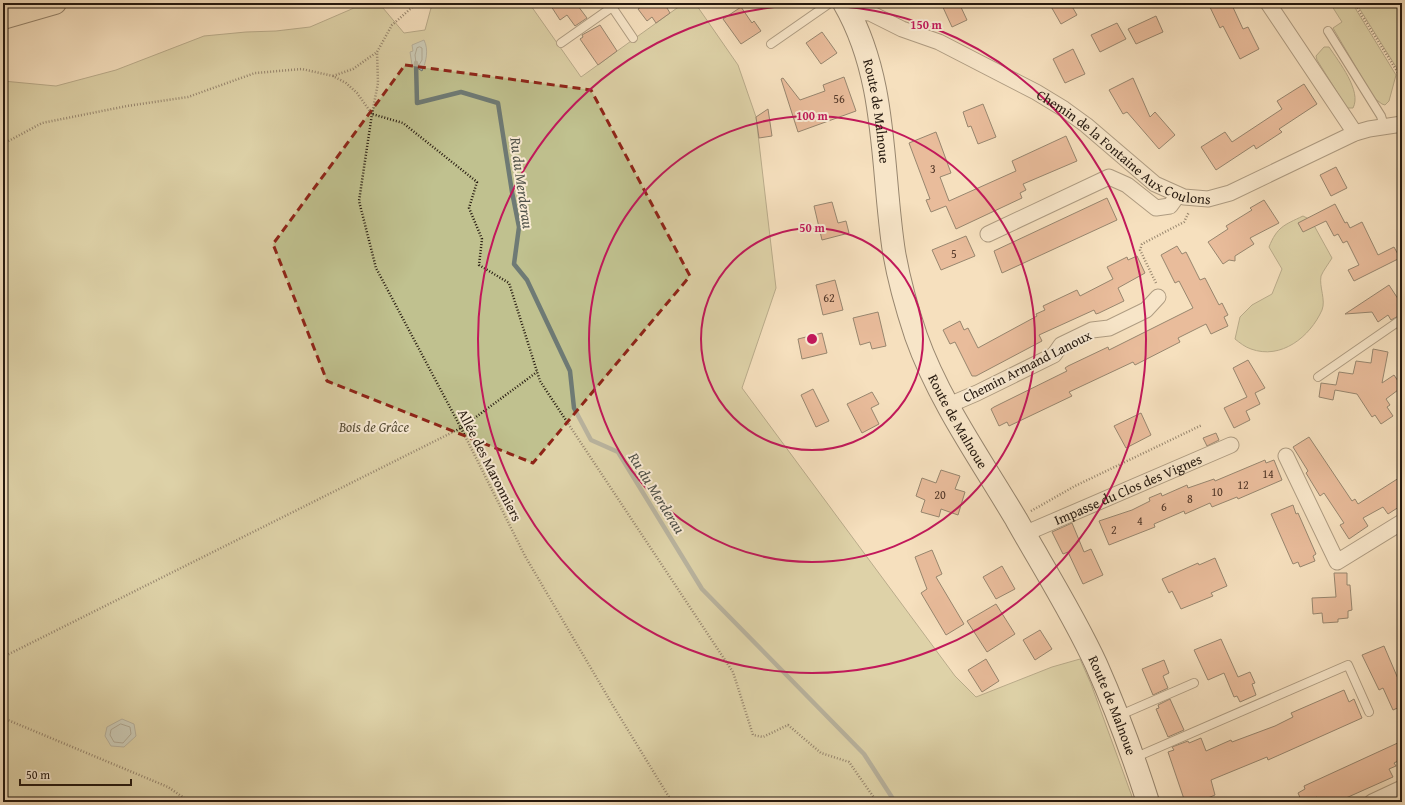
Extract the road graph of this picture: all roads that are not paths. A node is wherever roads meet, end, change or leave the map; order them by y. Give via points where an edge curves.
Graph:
1 (55, 3) edge
2 (1268, 3) edge
3 (615, 5) edge
4 (841, 6) edge
5 (3, 18) edge
6 (1328, 31) dead end
7 (633, 38) dead end
8 (561, 43) dead end
9 (771, 44) dead end
10 (1402, 124) edge
11 (1384, 126) junction
12 (1355, 134) junction
13 (1178, 195) junction
14 (988, 234) dead end
15 (1158, 297) road end
16 (1402, 319) edge
17 (1318, 377) dead end
18 (949, 405) junction
19 (1231, 445) dead end
20 (1286, 456) dead end
21 (1402, 522) edge
22 (1020, 527) junction
23 (1194, 683) dead end
24 (1369, 712) dead end
25 (1118, 716) junction
26 (1134, 758) junction
27 (1402, 788) edge
28 (1148, 802) edge
29 (1372, 802) edge

1 - 5 highway
2 - 12 street
3 - 7 lane
3 - 8 lane
4 - 9 lane
4 - 13 street, Chemin de la Fontaine Aux Coulons via 870,13 902,29 939,42 1036,92 1086,126 1155,184
4 - 18 main road, Route de Malnoue via 867,54 876,88 894,250 903,293 917,338
6 - 11 lane via 1381,116
10 - 11 street, Chemin de la Fontaine Aux Coulons
11 - 12 street, Chemin de la Fontaine Aux Coulons
12 - 13 street, Chemin de la Fontaine Aux Coulons via 1230,193 1208,199
13 - 14 street via 1170,206 1156,208 1127,185 1108,177
15 - 18 street, Chemin Armand Lanoux via 1146,310 1109,328 1092,330 1067,342 1054,354
16 - 17 lane
18 - 22 main road, Route de Malnoue
19 - 22 street, Impasse du Clos des Vignes
20 - 21 street via 1338,562
22 - 25 main road, Route de Malnoue via 1071,615
23 - 25 lane
24 - 26 lane via 1348,665
25 - 26 main road, Route de Malnoue
26 - 28 main road, Route de Malnoue
27 - 29 street

